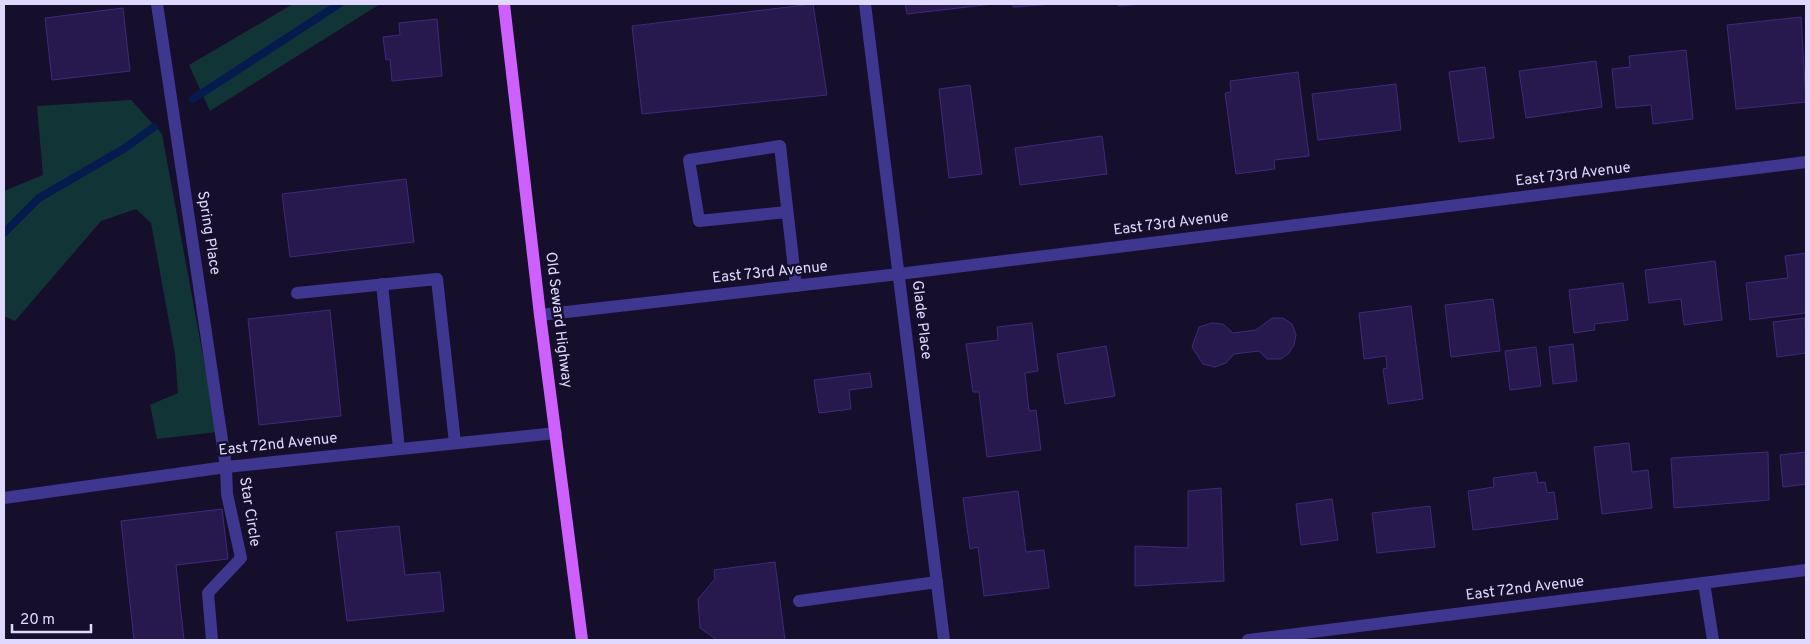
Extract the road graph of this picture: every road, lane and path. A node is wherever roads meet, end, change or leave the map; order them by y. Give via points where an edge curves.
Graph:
1 (157, 4) edge
2 (504, 4) edge
3 (865, 4) edge
4 (1806, 162) edge
5 (787, 212) junction
6 (899, 274) junction
7 (382, 284) junction
8 (796, 286) junction
9 (297, 293) dead end
10 (540, 315) junction
11 (556, 433) junction
12 (455, 444) junction
13 (399, 449) junction
14 (226, 467) junction
15 (4, 498) edge
16 (1806, 570) edge
17 (937, 582) junction
18 (1704, 583) junction
19 (799, 601) dead end
20 (212, 640) edge
21 (582, 640) edge
22 (944, 640) edge
23 (1248, 640) edge
24 (1713, 640) edge

1 - 14 street, Spring Place
2 - 10 main road, Old Seward Highway
3 - 6 street, Glade Place
4 - 6 street, East 73rd Avenue
5 - 5 street via 780,146 689,160 699,221
5 - 8 street
6 - 8 street, East 73rd Avenue
6 - 17 street, Glade Place
7 - 9 street
7 - 12 street via 437,279
7 - 13 street
8 - 10 street, East 73rd Avenue
10 - 11 main road, Old Seward Highway
11 - 12 street, East 72nd Avenue
11 - 21 main road, Old Seward Highway
12 - 13 street, East 72nd Avenue
13 - 14 street, East 72nd Avenue
14 - 15 street, East 72nd Avenue
14 - 20 street, Star Circle via 227,494 240,558 208,593
16 - 18 street, East 72nd Avenue
17 - 19 street
17 - 22 street, Glade Place
18 - 23 street, East 72nd Avenue
18 - 24 street

